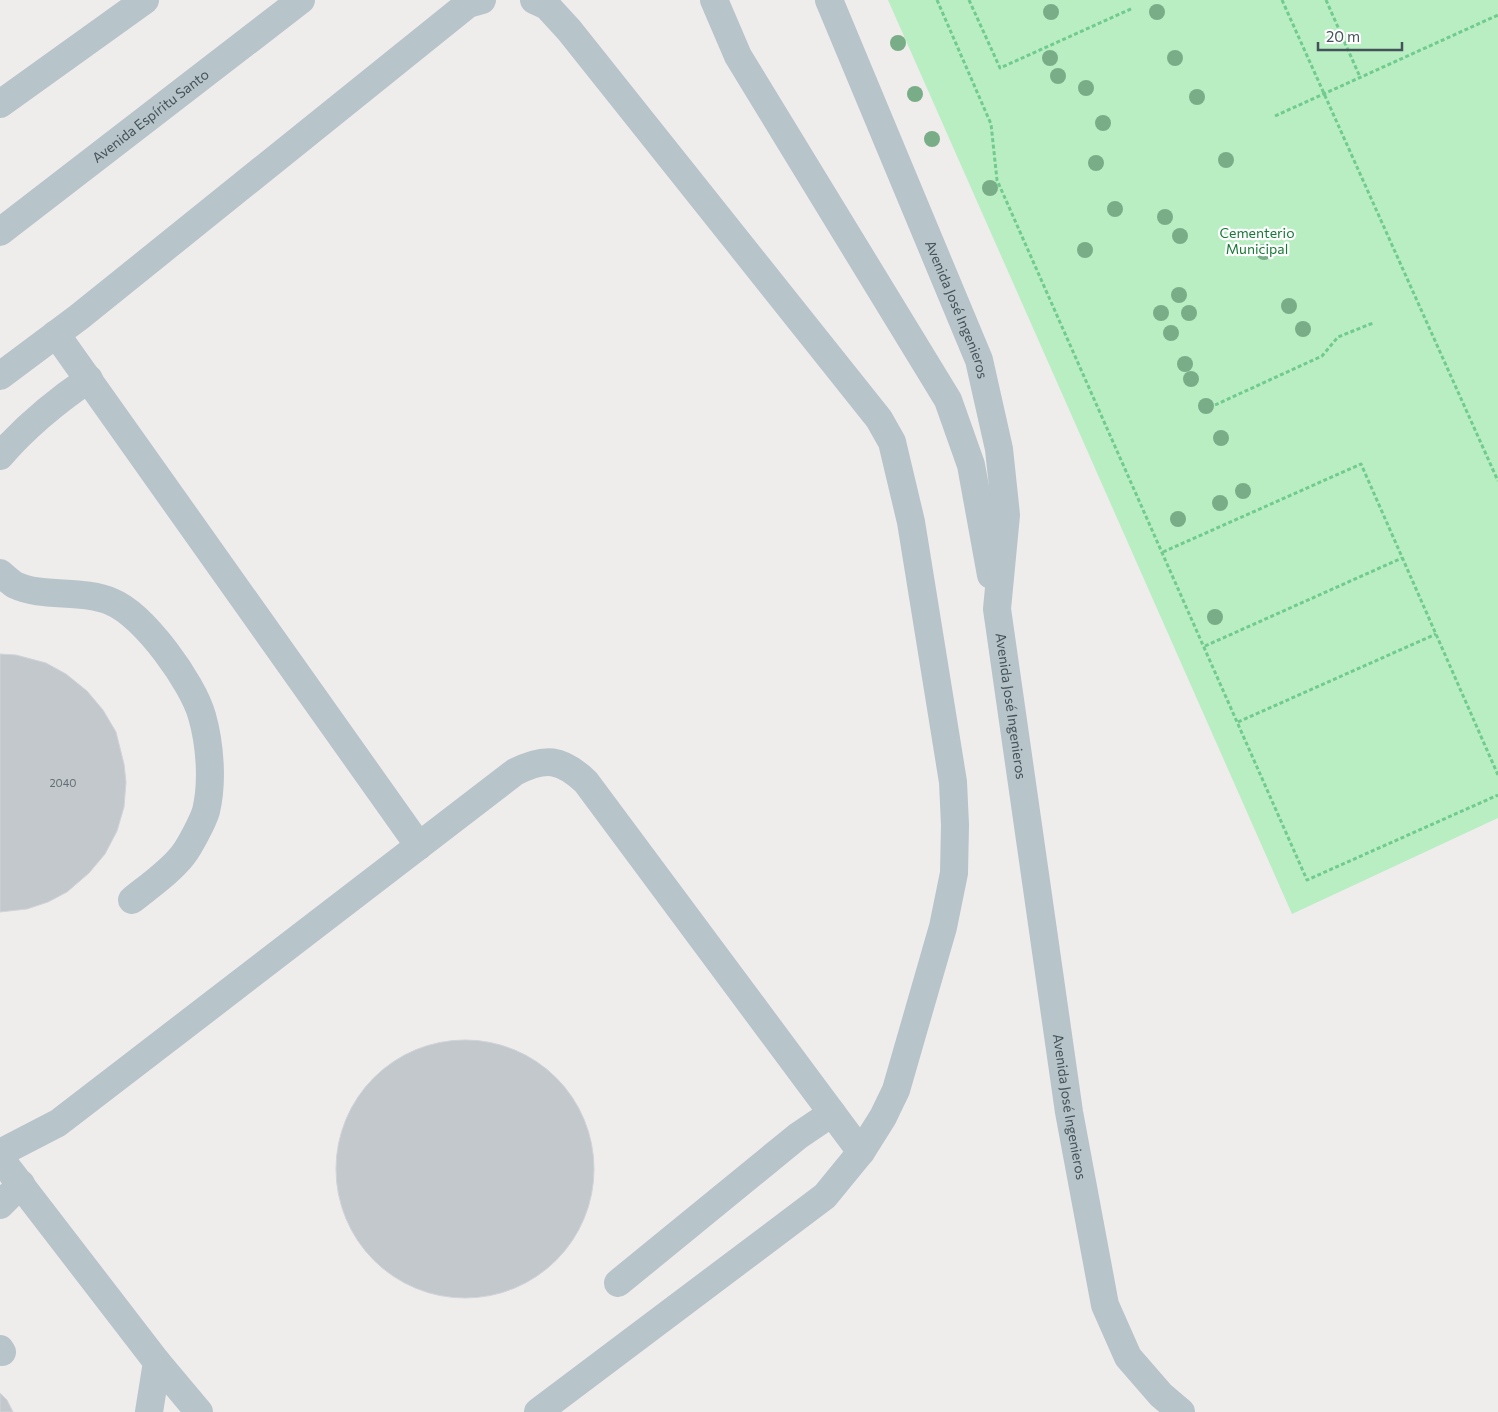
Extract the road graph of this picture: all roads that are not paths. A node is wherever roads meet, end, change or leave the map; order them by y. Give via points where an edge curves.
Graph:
1 (145, 0) edge
2 (301, 0) edge
3 (482, 0) edge
4 (534, 0) edge
5 (714, 0) edge
6 (829, 0) edge
7 (0, 104) edge
8 (0, 232) edge
9 (56, 334) junction
10 (0, 376) edge
11 (89, 380) junction
12 (0, 456) edge
13 (0, 573) edge
14 (997, 609) junction
15 (419, 846) junction
16 (132, 900) dead end
17 (832, 1113) junction
18 (861, 1152) junction
19 (0, 1153) edge
20 (0, 1158) edge
21 (20, 1184) junction
22 (0, 1205) edge
23 (618, 1283) dead end
24 (156, 1362) junction
25 (149, 1412) edge
26 (199, 1412) edge
27 (538, 1412) edge
28 (1181, 1412) edge

1 - 7 street
2 - 8 street, Avenida Espíritu Santo
3 - 9 street via 468,4
4 - 18 street via 547,6 569,30 879,419 892,442 911,522 953,782 954,873 943,927 896,1090
5 - 14 street via 738,56 948,400 971,465
6 - 14 street, Avenida José Ingenieros via 979,360 999,449 1006,514
9 - 10 street
9 - 11 street
11 - 12 street via 29,424
11 - 15 street
13 - 16 street via 15,585 88,595 112,602 132,613 183,676 202,715 210,777 205,811 184,855
14 - 28 street, Avenida José Ingenieros via 1069,1112 1105,1305 1128,1357 1161,1396
15 - 17 street via 515,772 534,763 548,762 573,769 586,782
15 - 19 street via 58,1123
17 - 18 street
17 - 23 street via 798,1136
18 - 27 street via 826,1196
20 - 21 street
21 - 22 street
21 - 24 street
24 - 25 street
24 - 26 street

